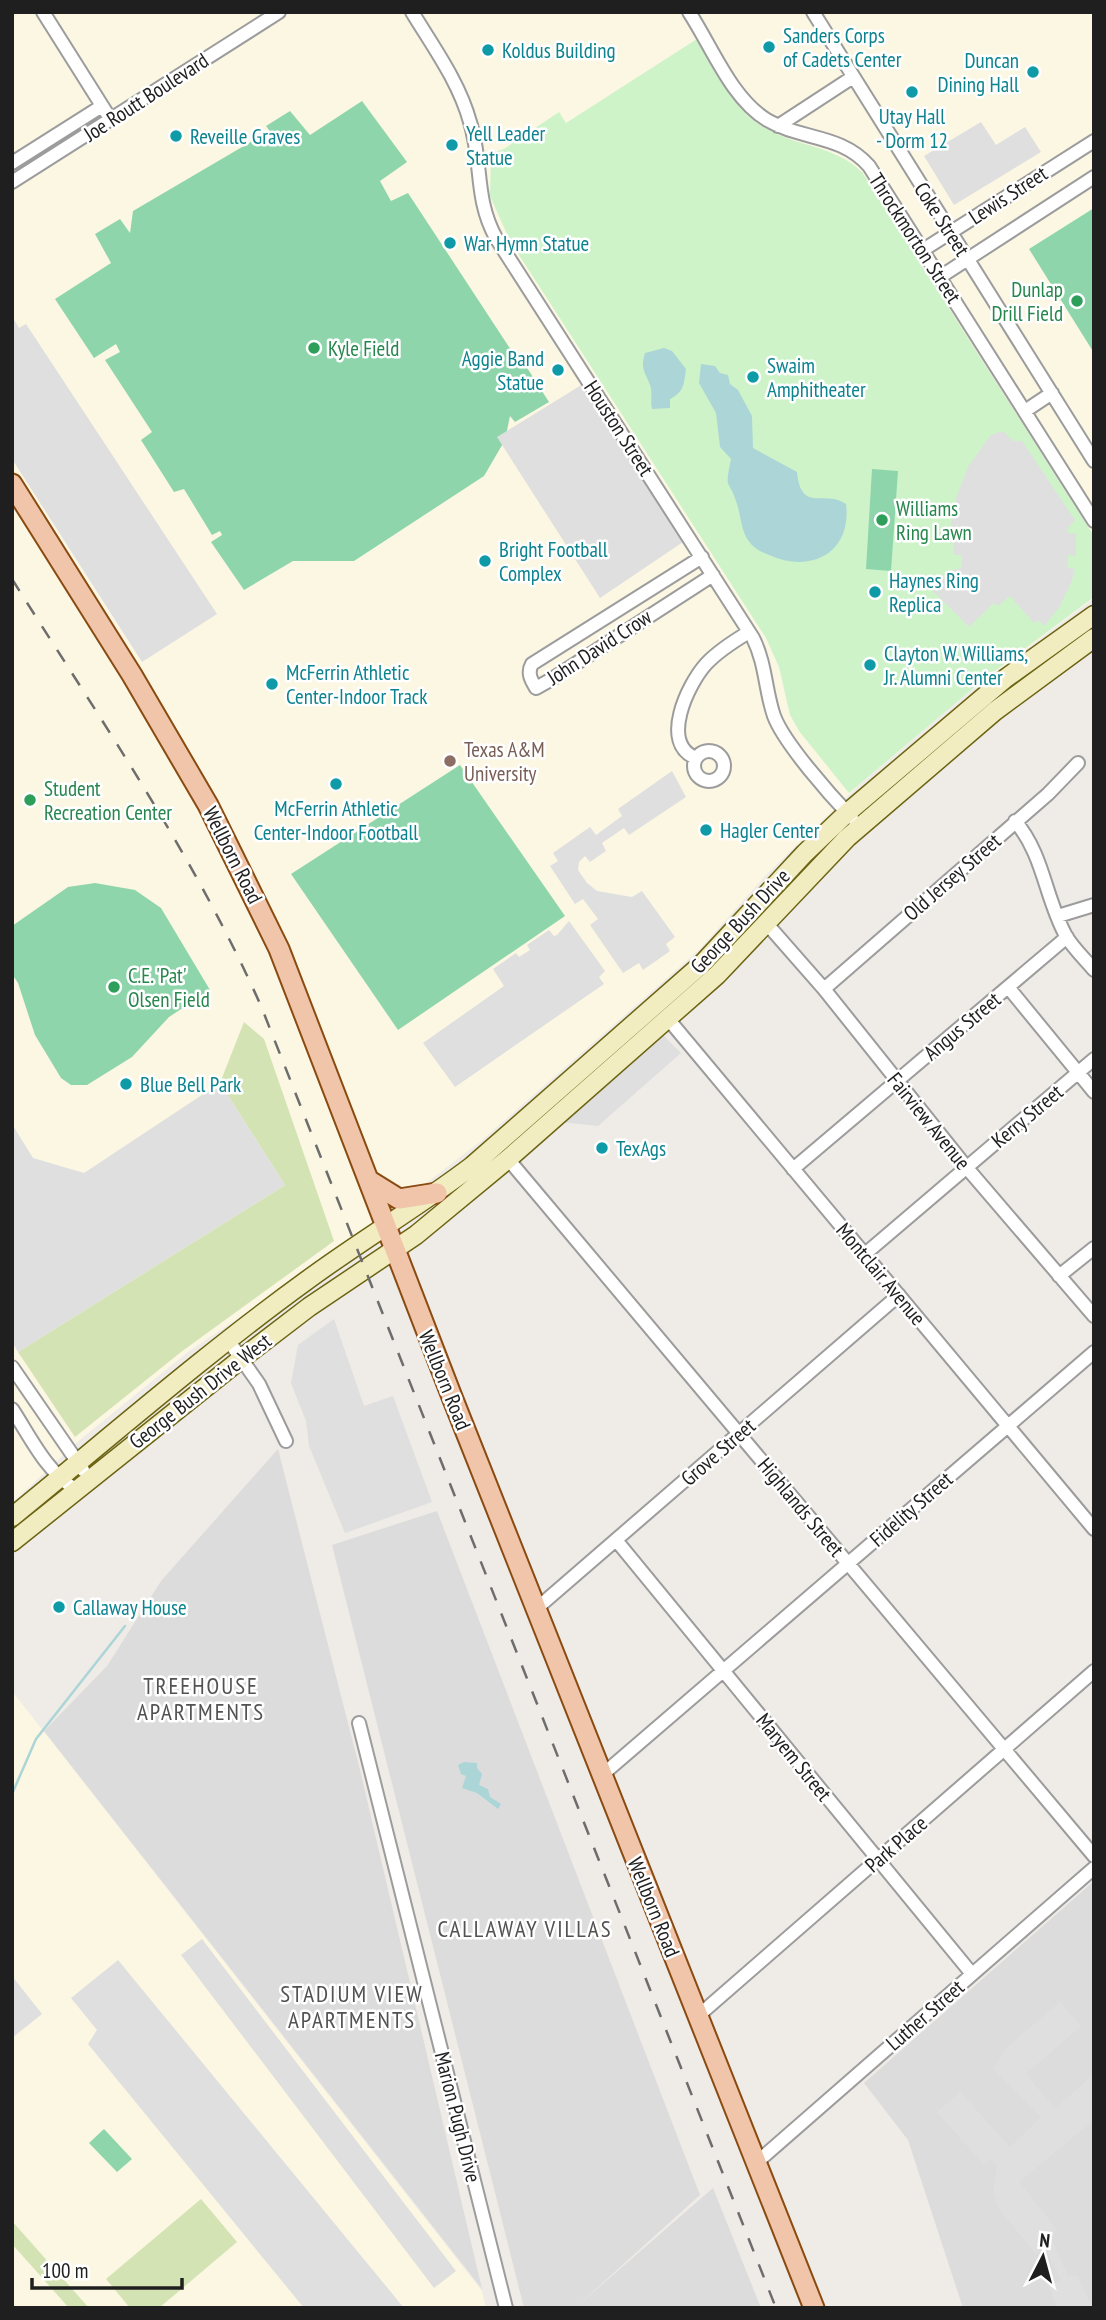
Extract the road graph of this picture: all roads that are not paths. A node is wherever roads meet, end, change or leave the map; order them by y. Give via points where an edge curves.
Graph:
1 (43, 12) edge
2 (279, 12) edge
3 (412, 12) edge
4 (689, 12) edge
5 (813, 12) edge
6 (853, 77) junction
7 (102, 106) junction
8 (111, 120) junction
9 (778, 126) junction
10 (1094, 141) edge
11 (12, 163) edge
12 (1094, 177) edge
13 (12, 182) edge
14 (949, 233) junction
15 (923, 250) junction
16 (968, 259) junction
17 (940, 277) junction
18 (1052, 393) junction
19 (1025, 411) junction
20 (1094, 461) edge
21 (12, 484) edge
22 (1094, 521) edge
23 (702, 557) junction
24 (713, 575) junction
25 (1094, 615) edge
26 (749, 632) junction
27 (1094, 638) edge
28 (696, 758) dead end
29 (1078, 763) dead end
30 (847, 813) junction
31 (1015, 821) junction
32 (860, 827) junction
33 (1094, 905) edge
34 (1058, 916) junction
35 (767, 924) junction
36 (1067, 937) junction
37 (728, 938) junction
38 (1094, 970) edge
39 (1008, 987) junction
40 (824, 989) junction
41 (669, 1020) junction
42 (1094, 1059) edge
43 (1078, 1072) junction
44 (898, 1080) junction
45 (1094, 1092) edge
46 (508, 1159) junction
47 (967, 1168) junction
48 (793, 1169) junction
49 (370, 1181) junction
50 (437, 1193) junction
51 (386, 1227) junction
52 (1094, 1248) edge
53 (394, 1249) junction
54 (864, 1254) junction
55 (1059, 1276) junction
56 (899, 1296) junction
57 (1094, 1316) edge
58 (228, 1340) junction
59 (1094, 1352) edge
60 (242, 1359) junction
61 (12, 1367) edge
62 (12, 1409) edge
63 (1008, 1426) junction
64 (739, 1434) junction
65 (286, 1441) dead end
66 (77, 1462) junction
67 (59, 1479) junction
68 (82, 1484) junction
69 (12, 1517) edge
70 (1094, 1529) edge
71 (616, 1541) junction
72 (12, 1542) edge
73 (848, 1563) junction
74 (536, 1609) junction
75 (723, 1671) junction
76 (1094, 1671) edge
77 (359, 1723) dead end
78 (1004, 1749) junction
79 (602, 1775) junction
80 (1094, 1856) edge
81 (878, 1860) junction
82 (1094, 1868) edge
83 (972, 1974) junction
84 (698, 2016) junction
85 (756, 2162) junction
86 (506, 2308) edge
87 (814, 2308) edge

1 - 7 street
2 - 8 street, Joe Routt Boulevard
3 - 23 street, Houston Street via 460,94 474,140 481,204 496,238
4 - 9 street, Throckmorton Street via 745,102
5 - 6 street, Coke Street
6 - 9 street
6 - 14 street, Coke Street
7 - 8 street
7 - 11 street, Joe Routt Boulevard
8 - 13 street, Joe Routt Boulevard
9 - 15 street, Throckmorton Street via 835,142 864,160
10 - 14 street, Lewis Street
12 - 16 street, Lewis Street
14 - 15 street, Lewis Street
14 - 16 street, Coke Street
15 - 17 street, Throckmorton Street
16 - 17 street, Lewis Street
16 - 18 street, Coke Street
17 - 19 street, Throckmorton Street
18 - 19 street
18 - 20 street, Coke Street
19 - 22 street, Throckmorton Street
21 - 49 main road, Wellborn Road via 132,675 232,852 279,949
23 - 24 street, Houston Street
23 - 24 street, John David Crow via 532,664 531,680 536,688 552,679
24 - 26 street, Houston Street
25 - 30 main road, George Bush Drive via 1006,678
26 - 28 street via 709,661 686,696 678,736 682,747
26 - 30 street, Houston Street via 765,665 779,727
27 - 32 main road, George Bush Drive via 995,711
29 - 31 street, Old Jersey Street
30 - 32 street, Houston Street
30 - 37 main road, George Bush Drive
31 - 34 street via 1039,858
31 - 40 street, Old Jersey Street
32 - 35 main road, George Bush Drive
33 - 34 street
34 - 36 street
35 - 40 street, Fairview Avenue
35 - 41 main road, George Bush Drive
36 - 38 street
36 - 39 street, Angus Street
37 - 41 main road via 729,950 669,1007
37 - 50 main road, George Bush Drive via 564,1087
39 - 43 street
39 - 44 street, Angus Street
40 - 44 street, Fairview Avenue
41 - 46 main road, George Bush Drive
41 - 48 street, Montclair Avenue
42 - 43 street, Kerry Street
43 - 45 street
43 - 47 street, Kerry Street
44 - 47 street, Fairview Avenue
44 - 48 street, Angus Street
46 - 53 main road, George Bush Drive
46 - 64 street, Highlands Street
47 - 54 street, Kerry Street
47 - 55 street, Fairview Avenue
48 - 54 street, Montclair Avenue
49 - 50 main road via 399,1199
49 - 51 main road, Wellborn Road
50 - 51 main road, George Bush Drive
51 - 53 main road, Wellborn Road
51 - 58 main road, George Bush Drive West
52 - 55 street
53 - 60 main road, George Bush Drive West
53 - 74 main road, Wellborn Road
54 - 56 street, Montclair Avenue
55 - 57 street, Fairview Avenue
56 - 63 street, Montclair Avenue
56 - 64 street, Grove Street
58 - 60 street
58 - 66 main road, George Bush Drive West
59 - 63 street, Fidelity Street
60 - 65 street via 276,1414
60 - 68 main road, George Bush Drive West
61 - 66 street
62 - 67 street
63 - 70 street, Montclair Avenue
63 - 73 street, Fidelity Street
64 - 71 street, Grove Street
64 - 73 street, Highlands Street
66 - 67 main road, George Bush Drive West
66 - 68 street
67 - 68 street
67 - 69 main road, George Bush Drive West
68 - 72 main road, George Bush Drive West
71 - 74 street, Grove Street
71 - 75 street, Maryem Street
73 - 75 street, Fidelity Street
73 - 78 street, Highlands Street
74 - 79 main road, Wellborn Road
75 - 79 street, Fidelity Street
75 - 81 street, Maryem Street
76 - 78 street, Park Place
77 - 86 street, Marion Pugh Drive
78 - 80 street, Highlands Street
78 - 81 street, Park Place
79 - 84 main road, Wellborn Road
81 - 83 street, Maryem Street
81 - 84 street, Park Place
82 - 83 street, Luther Street
83 - 85 street, Luther Street
84 - 85 main road, Wellborn Road
85 - 87 main road, Wellborn Road

